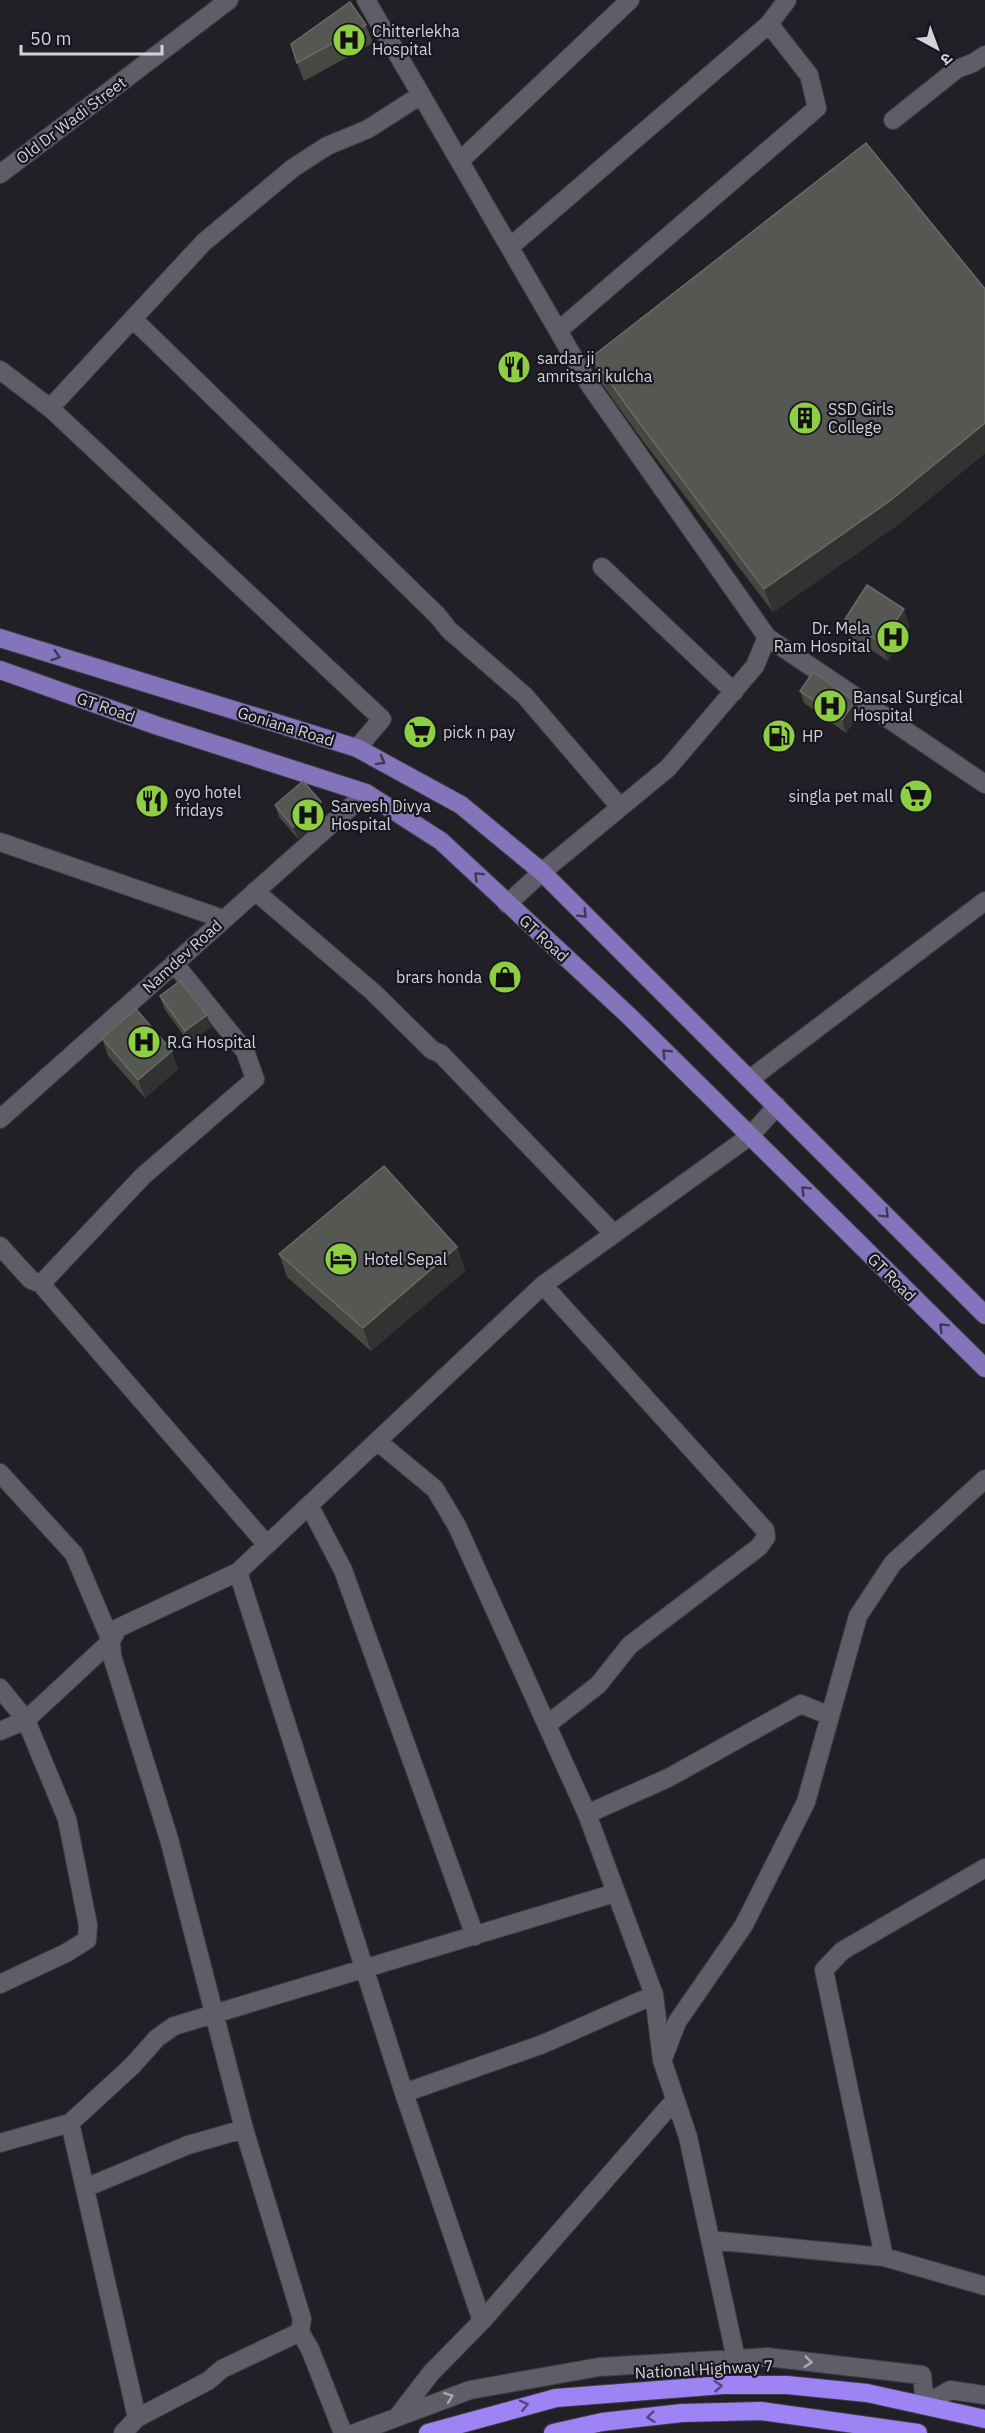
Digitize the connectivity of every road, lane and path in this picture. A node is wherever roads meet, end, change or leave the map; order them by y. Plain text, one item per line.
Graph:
1 (229, 0) edge
2 (366, 0) edge
3 (630, 0) edge
4 (787, 0) edge
5 (768, 24) junction
6 (979, 59) edge
7 (985, 77) edge
8 (421, 95) junction
9 (893, 120) dead end
10 (460, 161) junction
11 (0, 174) edge
12 (510, 247) junction
13 (133, 319) junction
14 (558, 331) junction
15 (0, 370) edge
16 (50, 408) junction
17 (602, 567) dead end
18 (767, 637) junction
19 (0, 638) edge
20 (0, 670) edge
21 (734, 692) junction
22 (357, 748) junction
23 (985, 783) edge
24 (366, 793) junction
25 (620, 807) junction
26 (0, 842) edge
27 (542, 872) junction
28 (255, 891) junction
29 (985, 901) edge
30 (507, 904) junction
31 (223, 919) junction
32 (174, 963) junction
33 (750, 1079) junction
34 (777, 1106) junction
35 (0, 1119) edge
36 (750, 1136) junction
37 (614, 1234) junction
38 (0, 1246) edge
39 (41, 1284) junction
40 (543, 1285) junction
41 (985, 1315) edge
42 (985, 1368) edge
43 (377, 1441) junction
44 (0, 1473) edge
45 (985, 1479) edge
46 (309, 1505) junction
47 (267, 1545) junction
48 (238, 1572) junction
49 (111, 1641) junction
50 (0, 1688) edge
51 (830, 1716) junction
52 (26, 1720) junction
53 (548, 1724) junction
54 (0, 1731) edge
55 (587, 1814) junction
56 (985, 1868) edge
57 (615, 1893) junction
58 (476, 1936) junction
59 (364, 1969) junction
60 (0, 1984) edge
61 (654, 1995) junction
62 (214, 2013) junction
63 (662, 2060) junction
64 (404, 2093) junction
65 (674, 2101) junction
66 (70, 2123) junction
67 (244, 2129) junction
68 (0, 2143) edge
69 (85, 2188) junction
70 (710, 2240) junction
71 (884, 2257) junction
72 (985, 2286) edge
73 (482, 2321) junction
74 (300, 2332) junction
75 (736, 2359) junction
76 (985, 2395) edge
77 (925, 2405) junction
78 (398, 2416) junction
79 (136, 2418) junction
80 (985, 2419) edge
81 (123, 2433) edge
82 (343, 2433) edge
83 (355, 2433) edge
84 (428, 2433) edge
85 (553, 2433) edge
86 (918, 2433) edge

1 - 11 street, Old Dr Wadi Street
2 - 8 street
3 - 10 street
4 - 5 street
5 - 12 street
5 - 14 street
6 - 7 street
6 - 9 street
8 - 10 street
8 - 13 street
10 - 12 street
12 - 14 street
13 - 16 street
13 - 25 street
14 - 18 street
15 - 16 street
16 - 22 street
17 - 21 street
18 - 21 street
18 - 23 street
19 -> 22 main road, Goniana Road
20 - 24 main road, GT Road
21 - 25 street
22 -> 27 main road, Goniana Road
24 - 28 street, Namdev Road
30 -> 24 main road, GT Road
25 - 27 street
26 - 31 street
27 - 30 street
27 -> 33 main road
28 - 31 street, Namdev Road
28 - 37 street
29 - 33 street
36 -> 30 main road, GT Road
31 - 32 street, Namdev Road
32 - 35 street, Namdev Road
32 - 39 street
33 - 34 main road
34 - 36 street
34 -> 41 main road
36 - 37 street
42 -> 36 main road, GT Road
37 - 40 street
38 - 39 street
39 - 47 street
40 - 43 street
40 - 53 street
43 - 46 street
43 - 53 street
44 - 49 street
45 - 51 street
46 - 47 street
46 - 58 street
47 - 48 street
48 - 49 street
48 - 59 street
49 - 52 street
49 - 62 street
50 - 52 street
51 - 55 street
51 - 63 street
52 - 54 street
52 - 60 street
53 - 55 street
55 - 57 street
56 - 71 street
57 - 58 street
57 - 61 street
58 - 59 street
59 - 62 street
59 - 64 street
61 - 63 street
61 - 64 street
62 - 66 street
62 - 67 street
63 - 65 street
64 - 73 street
65 - 70 street
65 - 73 street
66 - 68 street
66 - 69 street
67 - 69 street
67 - 74 street
69 - 79 street
70 - 71 street
70 - 75 street
71 - 72 street
73 - 78 street
74 - 79 street
74 - 82 street
75 -> 77 street
78 -> 75 street
76 - 77 street
77 - 80 highway, National Highway 7
84 -> 77 highway, National Highway 7
78 - 83 street
79 - 81 street
86 -> 85 highway

